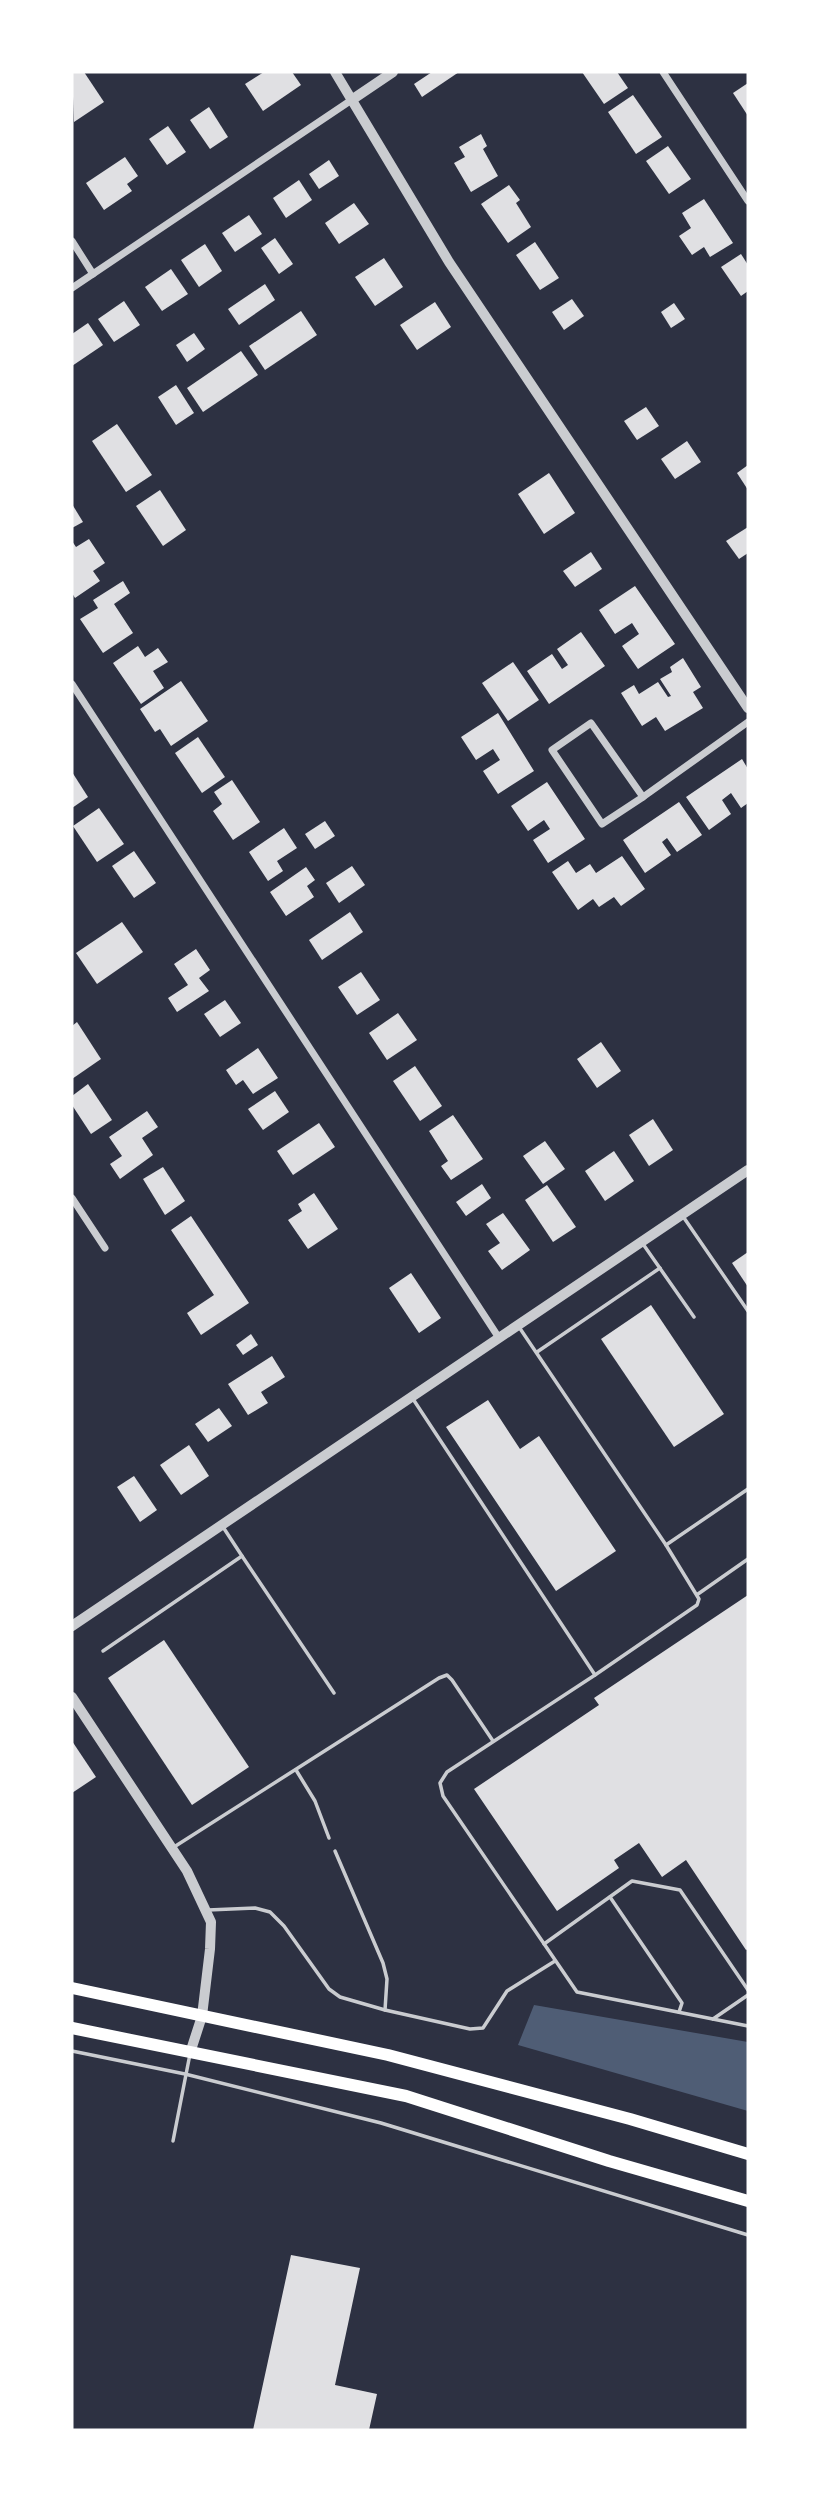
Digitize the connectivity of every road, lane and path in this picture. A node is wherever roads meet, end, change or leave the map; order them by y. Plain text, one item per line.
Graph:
1 (335, 72) edge
2 (393, 72) edge
3 (663, 72) edge
4 (353, 99) junction
5 (748, 201) edge
6 (72, 241) edge
7 (93, 274) junction
8 (72, 288) edge
9 (72, 684) edge
10 (748, 708) edge
11 (748, 722) edge
12 (643, 797) junction
13 (748, 1170) edge
14 (72, 1198) edge
15 (682, 1215) junction
16 (641, 1242) junction
17 (104, 1248) dead end
18 (660, 1268) junction
19 (748, 1311) edge
20 (694, 1317) dead end
21 (518, 1325) junction
22 (499, 1338) junction
23 (536, 1352) junction
24 (411, 1397) junction
25 (748, 1489) edge
26 (221, 1525) junction
27 (666, 1545) junction
28 (242, 1556) junction
29 (748, 1559) edge
30 (698, 1594) junction
31 (72, 1626) edge
32 (103, 1651) dead end
33 (595, 1675) junction
34 (334, 1693) dead end
35 (72, 1697) edge
36 (493, 1741) junction
37 (296, 1770) junction
38 (330, 1838) dead end
39 (172, 1848) junction
40 (335, 1851) dead end
41 (610, 1897) junction
42 (205, 1910) junction
43 (544, 1944) junction
44 (555, 1961) junction
45 (72, 1988) edge
46 (748, 1990) edge
47 (748, 1995) edge
48 (385, 2010) junction
49 (679, 2012) junction
50 (202, 2016) junction
51 (713, 2019) junction
52 (748, 2026) edge
53 (72, 2028) edge
54 (191, 2050) junction
55 (72, 2051) edge
56 (186, 2074) junction
57 (173, 2141) dead end
58 (748, 2154) edge
59 (748, 2201) edge
60 (748, 2235) edge

1 - 4 street
2 - 4 street
3 - 5 street
4 - 7 street
4 - 10 street
6 - 7 street
7 - 8 street
9 - 22 street
11 - 12 street
12 - 12 street
13 - 15 street
14 - 17 street
15 - 16 street
15 - 19 lane
16 - 18 lane
16 - 21 street
18 - 20 lane
18 - 23 lane
21 - 22 street
21 - 23 lane
22 - 24 street
23 - 27 lane
24 - 26 street
24 - 33 lane
25 - 27 lane
26 - 28 lane
26 - 31 street
27 - 30 lane
28 - 32 lane
28 - 34 lane
29 - 30 lane
30 - 33 lane
33 - 36 lane
35 - 39 street
36 - 37 lane
36 - 43 lane
37 - 38 lane
37 - 39 lane
39 - 42 street
40 - 48 lane
41 - 43 lane
41 - 46 lane
41 - 49 lane
42 - 48 lane
42 - 50 street
43 - 44 lane
44 - 48 lane
44 - 49 lane
45 - 50 main road
47 - 51 lane
49 - 51 lane
50 - 54 street
50 - 58 main road
51 - 52 lane
53 - 54 main road
54 - 56 lane
54 - 59 main road
55 - 56 lane
56 - 57 lane
56 - 60 lane

